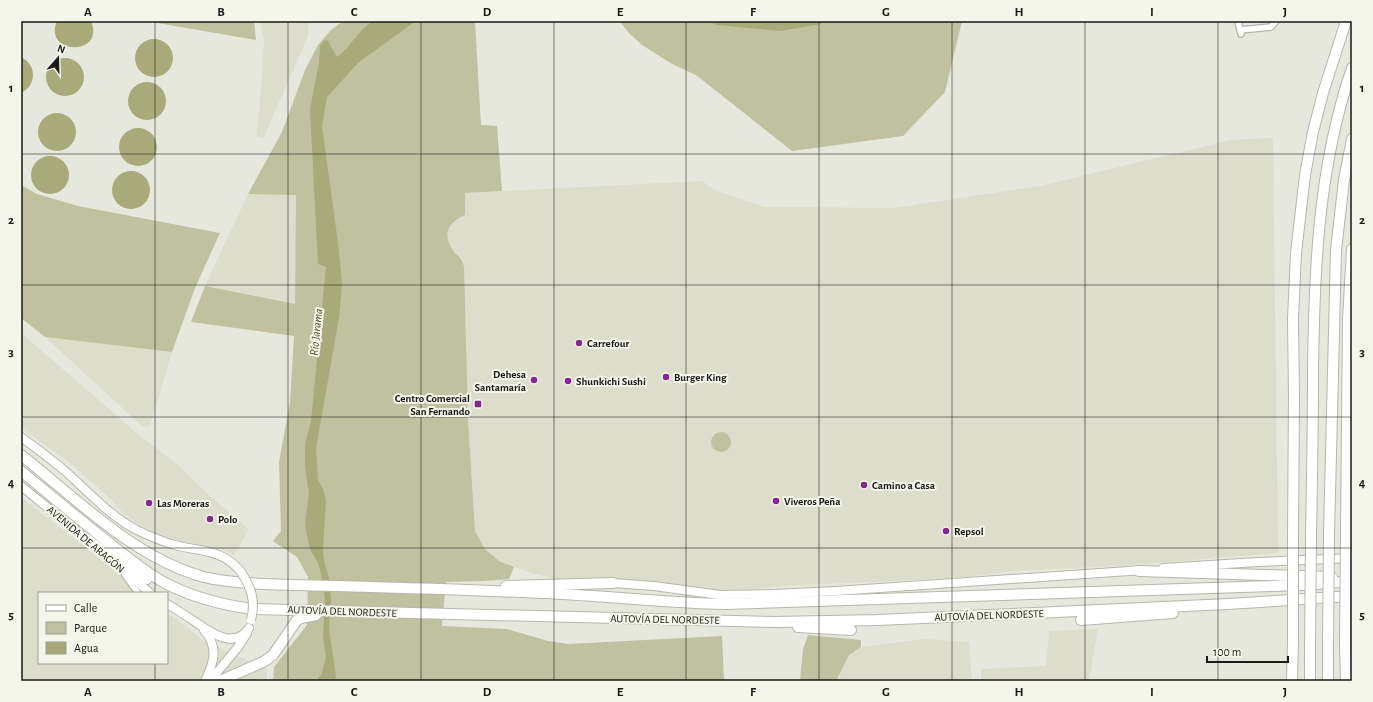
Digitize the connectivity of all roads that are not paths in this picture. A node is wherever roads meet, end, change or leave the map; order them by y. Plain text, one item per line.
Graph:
1 (1238, 21) edge
2 (1276, 21) edge
3 (1347, 21) edge
4 (1352, 64) edge
5 (1352, 68) edge
6 (1341, 100) junction
7 (1352, 139) edge
8 (1352, 249) edge
9 (21, 438) edge
10 (21, 455) edge
11 (21, 471) edge
12 (21, 486) edge
13 (87, 540) junction
14 (1352, 558) edge
15 (121, 568) junction
16 (1139, 571) junction
17 (1352, 577) edge
18 (1352, 582) edge
19 (613, 583) joint
20 (468, 590) junction
21 (137, 592) edge
22 (149, 592) edge
23 (1352, 597) edge
24 (216, 602) junction
25 (1228, 604) junction
26 (168, 605) edge
27 (301, 614) junction
28 (1081, 620) dead end
29 (196, 622) junction
30 (775, 622) junction
31 (249, 628) junction
32 (851, 630) dead end
33 (1292, 645) junction
34 (205, 681) edge
35 (210, 681) edge
36 (220, 681) edge
37 (1285, 681) edge
38 (1292, 681) edge
39 (1310, 681) edge
40 (1328, 681) edge
41 (1346, 681) edge

1 - 2 street
3 - 33 highway, bridge
4 - 6 highway
5 - 6 highway
6 - 39 highway, bridge
7 - 40 highway, bridge
8 - 41 highway, bridge
9 - 31 main road, bridge
10 - 20 highway, AUTOVÍA DEL NORDESTE
11 - 24 highway, AUTOVÍA DEL NORDESTE
12 - 13 main road, AVENIDA DE ARAGÓN
13 - 15 main road, AVENIDA DE ARAGÓN
13 - 24 highway
14 - 16 main road
15 - 21 street
15 - 22 main road, AVENIDA DE ARAGÓN
16 - 17 highway
16 - 19 main road
18 - 20 highway, AUTOVÍA DEL NORDESTE
19 - 20 highway
23 - 25 highway, AUTOVÍA DEL NORDESTE
24 - 27 highway, AUTOVÍA DEL NORDESTE
25 - 28 highway
25 - 30 highway, AUTOVÍA DEL NORDESTE
26 - 29 main road
27 - 30 highway, AUTOVÍA DEL NORDESTE
27 - 36 highway
29 - 31 main road
29 - 34 main road
30 - 32 highway
31 - 35 main road
33 - 37 highway
33 - 38 highway

